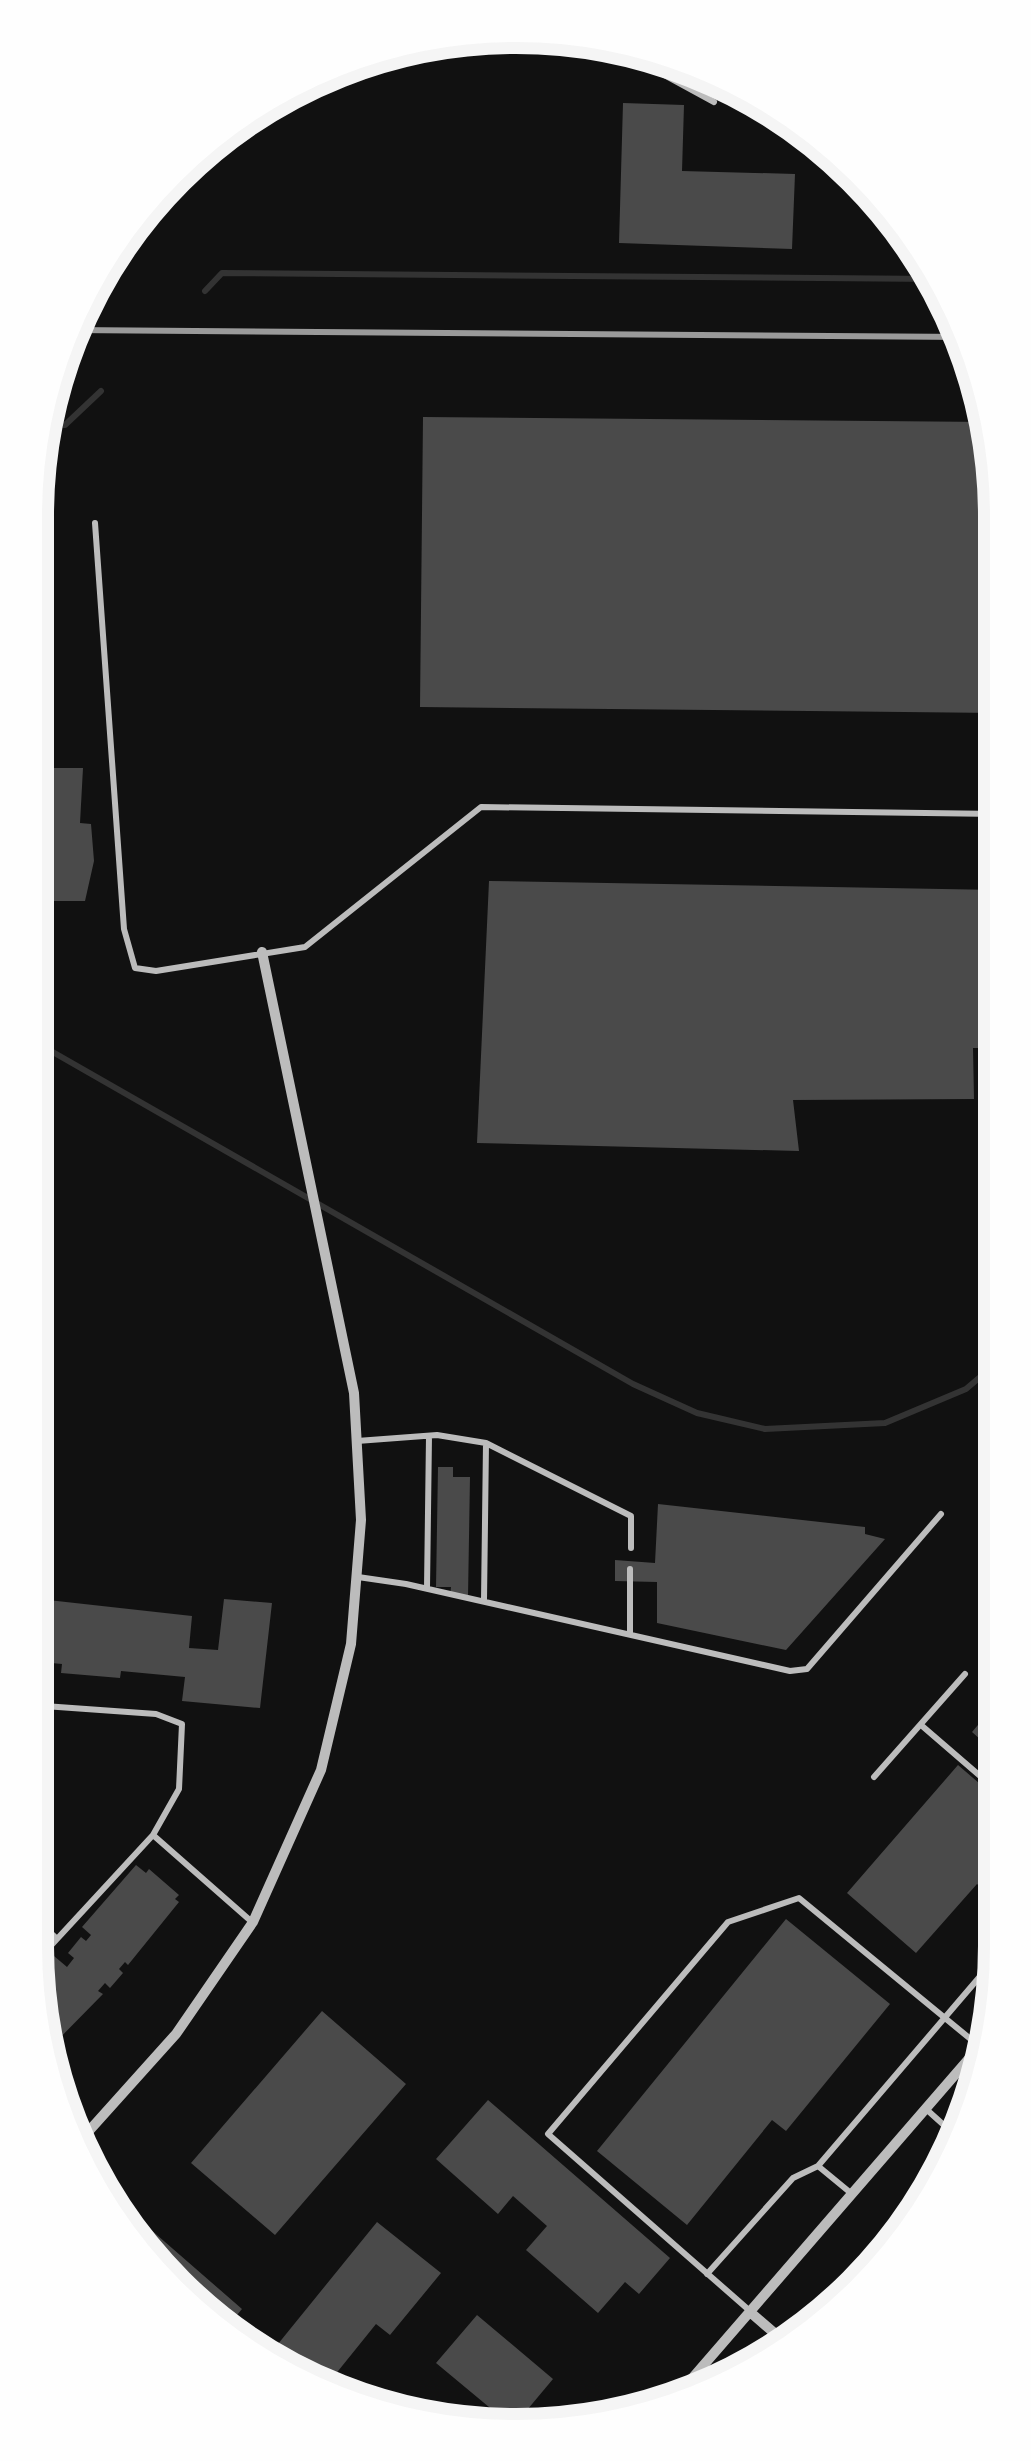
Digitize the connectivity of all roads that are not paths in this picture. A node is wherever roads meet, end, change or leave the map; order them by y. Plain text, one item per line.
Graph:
1 (650, 67) edge
2 (714, 102) dead end
3 (95, 523) dead end
4 (984, 814) edge
5 (262, 952) junction
6 (429, 1436) junction
7 (357, 1442) junction
8 (486, 1443) junction
9 (941, 1514) dead end
10 (630, 1548) dead end
11 (630, 1569) dead end
12 (356, 1576) junction
13 (427, 1588) junction
14 (484, 1601) junction
15 (630, 1634) junction
16 (965, 1674) dead end
17 (48, 1706) edge
18 (921, 1725) junction
19 (874, 1777) dead end
20 (984, 1780) edge
21 (154, 1835) junction
22 (253, 1922) junction
23 (48, 1931) edge
24 (56, 1938) junction
25 (48, 1947) edge
26 (982, 1974) edge
27 (945, 2017) junction
28 (975, 2037) edge
29 (971, 2055) edge
30 (925, 2108) junction
31 (947, 2128) edge
32 (87, 2133) edge
33 (818, 2166) junction
34 (852, 2194) junction
35 (707, 2274) junction
36 (750, 2312) junction
37 (776, 2335) edge
38 (691, 2379) edge

1 - 2 lane
3 - 5 lane
4 - 5 lane
5 - 7 street
6 - 7 lane
6 - 8 lane
6 - 13 lane
7 - 12 street
8 - 10 lane
8 - 14 lane
9 - 15 lane
11 - 15 lane
12 - 13 lane
12 - 22 street
13 - 14 lane
14 - 15 lane
16 - 18 lane
17 - 21 lane
18 - 19 lane
18 - 20 lane
21 - 22 lane
21 - 24 lane
22 - 32 street
23 - 24 lane
24 - 25 lane
26 - 27 lane
27 - 28 lane
27 - 33 lane
27 - 35 lane
29 - 30 street
30 - 31 lane
30 - 34 street
33 - 34 lane
33 - 35 lane
34 - 36 street
35 - 36 lane
36 - 37 street
36 - 38 street

